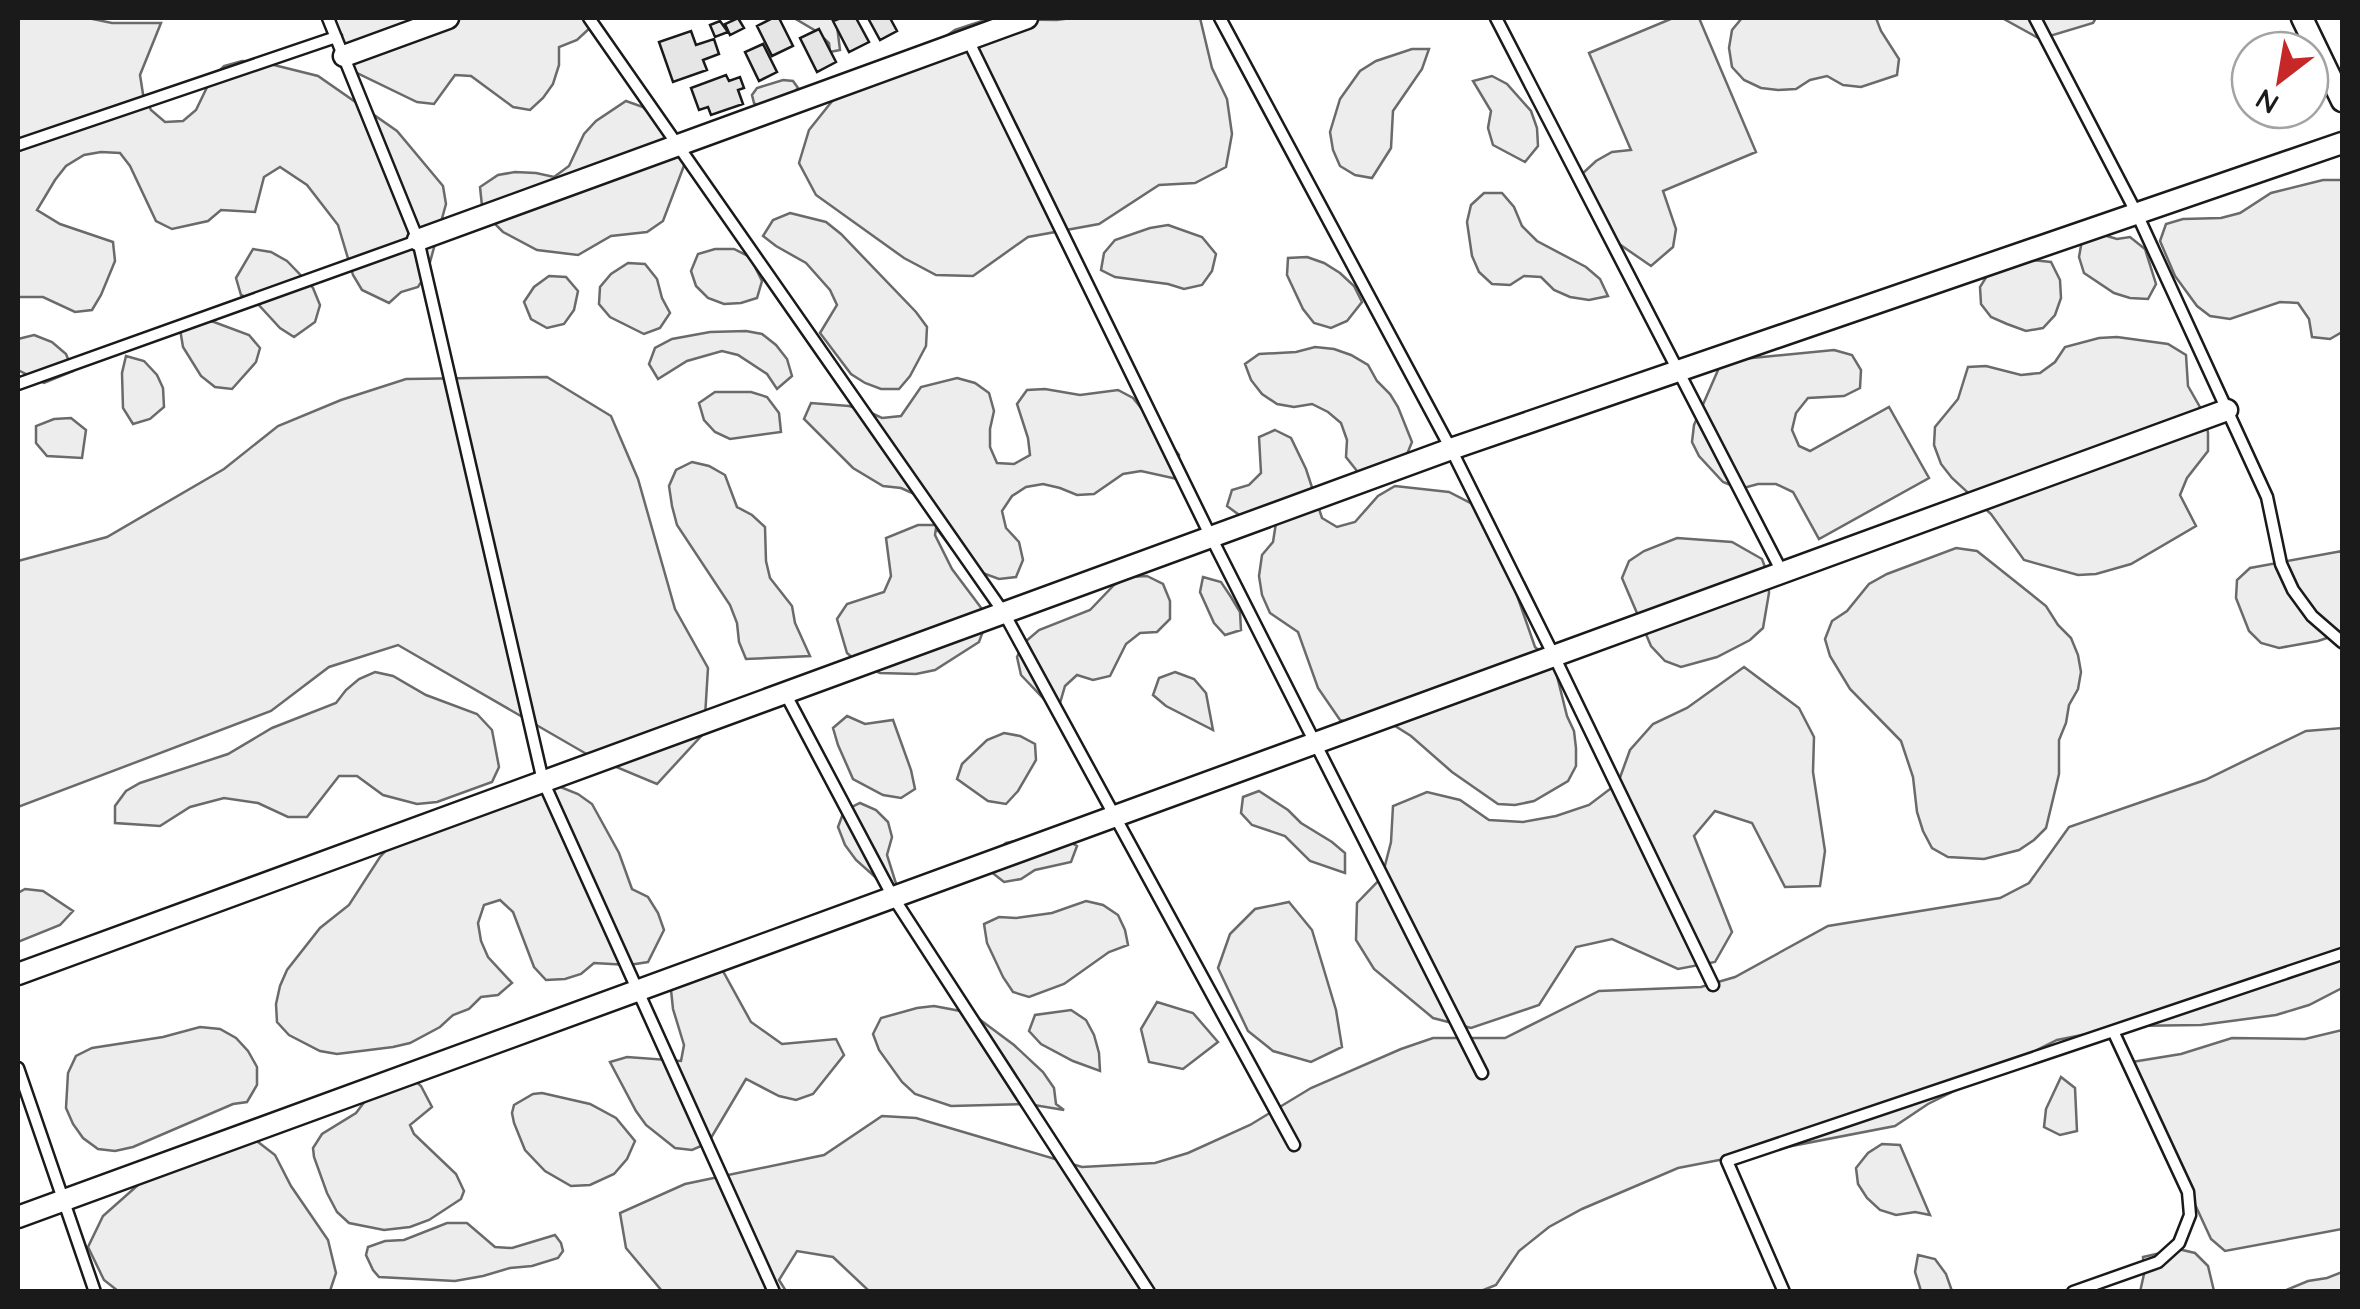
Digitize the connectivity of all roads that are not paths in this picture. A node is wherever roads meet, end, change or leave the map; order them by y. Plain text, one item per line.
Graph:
1 (328, 18) edge
2 (448, 18) edge
3 (589, 18) edge
4 (1027, 18) edge
5 (1220, 18) edge
6 (1496, 18) edge
7 (2035, 18) edge
8 (2302, 18) edge
9 (968, 39) junction
10 (340, 46) junction
11 (2342, 101) edge
12 (2342, 143) edge
13 (18, 145) edge
14 (678, 145) junction
15 (2137, 214) junction
16 (418, 240) junction
17 (1680, 370) junction
18 (18, 384) edge
19 (2227, 410) junction
20 (1451, 449) junction
21 (1211, 537) junction
22 (1783, 572) junction
23 (1004, 613) junction
24 (2342, 642) edge
25 (1554, 656) junction
26 (785, 693) junction
27 (1316, 743) junction
28 (543, 782) junction
29 (1115, 816) junction
30 (893, 898) junction
31 (2342, 954) edge
32 (18, 974) edge
33 (1713, 985) dead end
34 (638, 990) junction
35 (2113, 1031) junction
36 (18, 1068) edge
37 (1482, 1073) dead end
38 (1294, 1145) dead end
39 (63, 1200) junction
40 (18, 1217) edge
41 (95, 1292) edge
42 (774, 1292) edge
43 (1148, 1292) edge
44 (1784, 1292) edge
45 (2072, 1292) edge

1 - 10 lane
2 - 10 street
3 - 14 lane
4 - 9 street
5 - 20 lane
6 - 17 lane
7 - 15 lane
8 - 11 street
9 - 14 street
9 - 21 lane
10 - 13 lane
10 - 16 lane
12 - 15 street
14 - 16 street
14 - 23 lane
15 - 17 street
15 - 19 lane
16 - 18 lane
16 - 28 lane
17 - 20 street
17 - 22 lane
19 - 22 street
19 - 24 lane
20 - 21 street
20 - 25 lane
21 - 23 street
21 - 27 lane
22 - 25 street
23 - 26 street
23 - 29 lane
25 - 27 street
25 - 33 lane
26 - 28 street
26 - 30 lane
27 - 29 street
27 - 37 lane
28 - 32 street
28 - 34 lane
29 - 30 street
29 - 38 lane
30 - 34 street
30 - 43 lane
31 - 35 lane
34 - 39 street
34 - 42 lane
35 - 44 lane
35 - 45 lane
36 - 39 lane
39 - 40 street
39 - 41 lane

